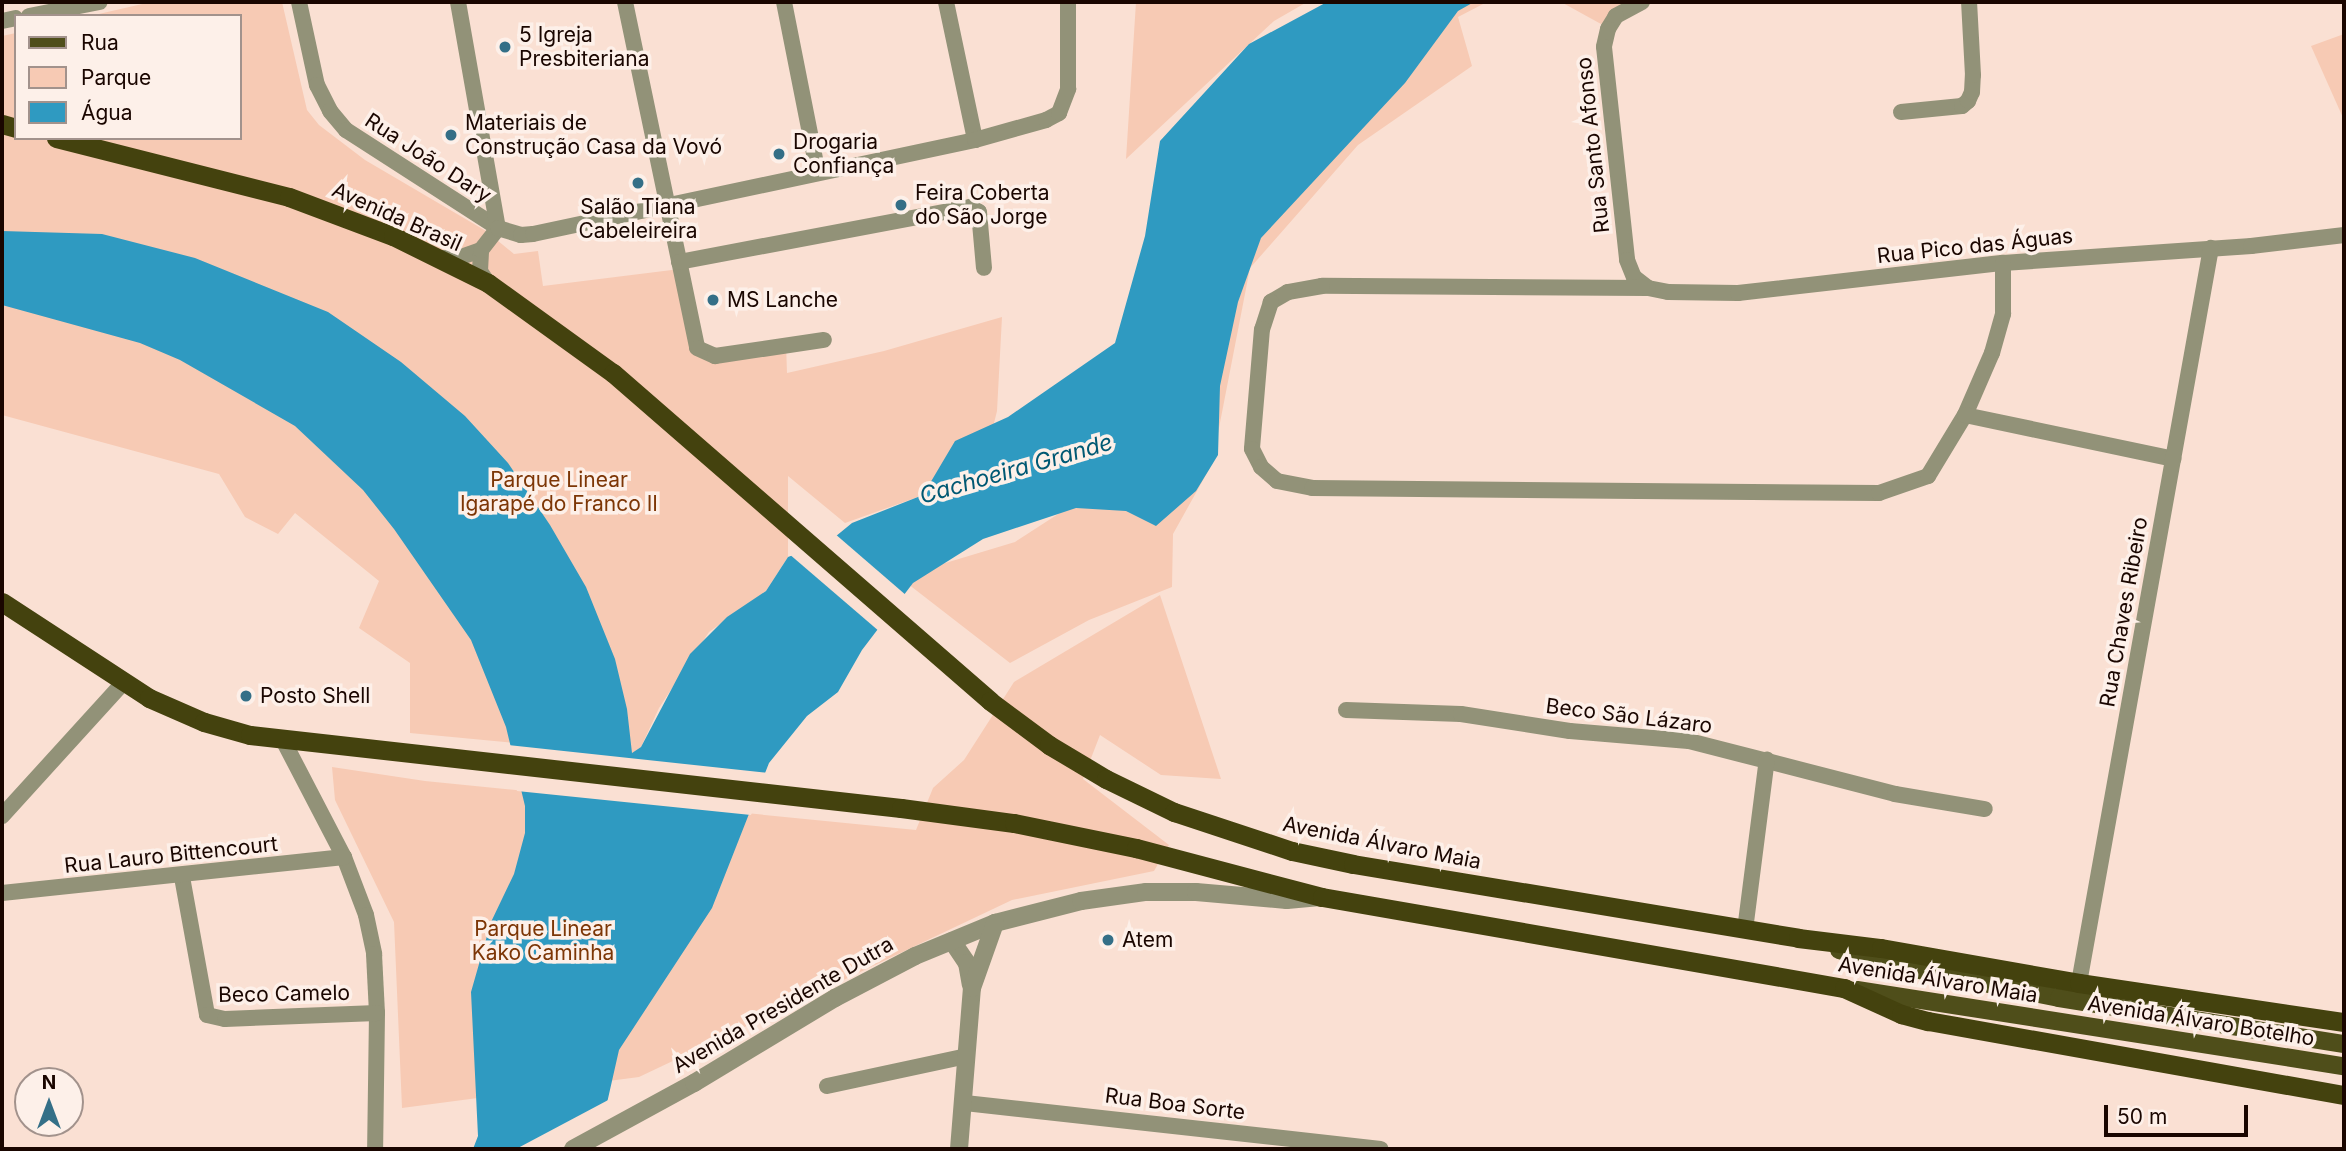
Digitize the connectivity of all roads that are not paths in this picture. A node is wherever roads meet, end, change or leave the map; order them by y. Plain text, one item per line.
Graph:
1 (100, 2) edge
2 (299, 2) edge
3 (458, 2) edge
4 (625, 2) edge
5 (784, 2) edge
6 (946, 2) edge
7 (1068, 2) edge
8 (1642, 2) edge
9 (1969, 2) edge
10 (39, 14) edge
11 (1900, 112) dead end
12 (64, 140) edge
13 (975, 140) junction
14 (818, 173) junction
15 (668, 205) junction
16 (498, 228) junction
17 (2344, 235) edge
18 (2211, 248) junction
19 (481, 250) junction
20 (433, 255) junction
21 (679, 262) junction
22 (2003, 263) junction
23 (984, 268) dead end
24 (488, 283) junction
25 (1648, 288) junction
26 (824, 340) dead end
27 (1965, 415) junction
28 (676, 428) joint
29 (2173, 459) junction
30 (2, 601) edge
31 (124, 682) junction
32 (1346, 710) dead end
33 (283, 740) junction
34 (1767, 759) junction
35 (1985, 808) dead end
36 (2, 816) edge
37 (344, 857) junction
38 (182, 877) junction
39 (1146, 892) joint
40 (2, 893) edge
41 (1322, 897) junction
42 (995, 923) junction
43 (1745, 930) junction
44 (1798, 939) junction
45 (952, 941) junction
46 (2079, 983) junction
47 (972, 988) junction
48 (1844, 988) junction
49 (377, 1013) junction
50 (2051, 1021) joint
51 (2344, 1023) edge
52 (2344, 1044) edge
53 (967, 1056) junction
54 (2344, 1066) edge
55 (827, 1086) dead end
56 (2344, 1095) edge
57 (965, 1103) junction
58 (1319, 1146) edge
59 (375, 1149) edge
60 (573, 1149) edge
61 (959, 1149) edge
62 (1380, 1149) edge

1 - 10 street
2 - 16 street, Rua João Dary
3 - 16 street
4 - 15 street
5 - 14 street
6 - 13 street
7 - 13 street
8 - 25 street, Rua Santo Afonso
9 - 11 street
12 - 20 highway, Avenida Brasil
13 - 14 street
14 - 15 street
15 - 16 street
15 - 21 street
16 - 19 street
17 - 18 street, Rua Pico das Águas
18 - 22 street, Rua Pico das Águas
18 - 29 street, Rua Chaves Ribeiro
19 - 20 street
19 - 24 street
20 - 24 highway, Avenida Brasil
21 - 23 street
21 - 26 street
22 - 25 street, Rua Pico das Águas
22 - 27 street, Rua Pico das Águas
24 - 28 highway, Avenida Brasil
25 - 27 street, Rua Pico das Águas
27 - 29 street
28 - 43 highway, Avenida Álvaro Maia
29 - 46 street, Rua Chaves Ribeiro
30 - 31 highway
31 - 33 highway
31 - 36 street
32 - 34 street, Beco São Lázaro
33 - 37 street
33 - 41 highway, Avenida Álvaro Maia
34 - 35 street, Beco São Lázaro
34 - 43 street
37 - 38 street, Rua Lauro Bittencourt
37 - 49 street
38 - 40 street, Rua Lauro Bittencourt
38 - 49 street, Beco Camelo
39 - 41 street, Avenida Álvaro Maia
39 - 42 street, Avenida Presidente Dutra
41 - 48 highway, Avenida Álvaro Maia
42 - 45 street, Avenida Presidente Dutra
42 - 47 street
43 - 44 highway, Avenida Álvaro Maia
44 - 46 highway, Avenida Álvaro Maia
44 - 52 main road, Avenida Álvaro Maia
45 - 47 street
45 - 60 street, Avenida Presidente Dutra
46 - 51 highway, Avenida Álvaro Maia
47 - 53 street
48 - 50 main road, Avenida Álvaro Maia
48 - 56 highway
49 - 59 street
50 - 54 main road, Avenida Álvaro Botelho
53 - 55 street
53 - 57 street
57 - 58 street, Rua Boa Sorte
57 - 61 street
58 - 62 street, Rua Boa Sorte

